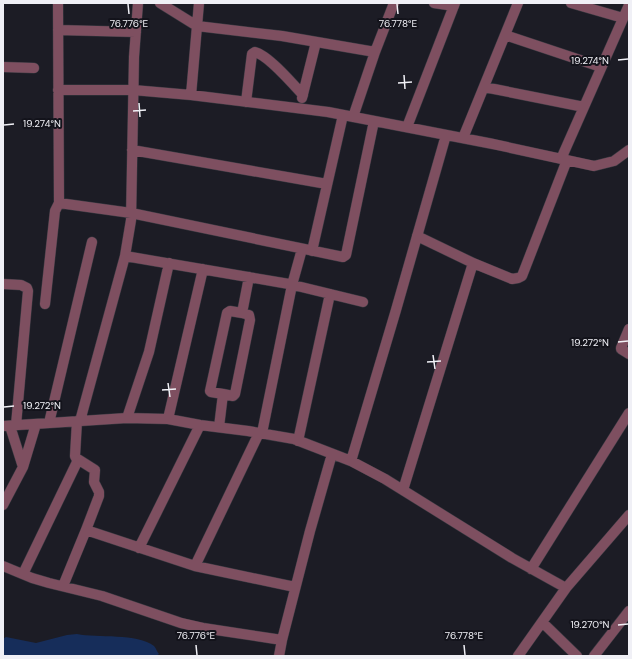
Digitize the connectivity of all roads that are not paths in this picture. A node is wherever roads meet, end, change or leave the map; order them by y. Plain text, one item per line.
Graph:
1 (58, 3) edge
2 (138, 3) edge
3 (160, 3) edge
4 (199, 3) edge
5 (394, 3) edge
6 (434, 3) edge
7 (518, 3) edge
8 (574, 4) edge
9 (454, 5) edge
10 (629, 5) edge
11 (623, 18) junction
12 (197, 26) junction
13 (58, 30) junction
14 (136, 32) junction
15 (505, 35) junction
16 (316, 42) junction
17 (375, 52) junction
18 (3, 67) edge
19 (602, 67) junction
20 (34, 68) dead end
21 (484, 87) junction
22 (58, 90) junction
23 (134, 90) junction
24 (303, 94) junction
25 (191, 95) junction
26 (246, 102) junction
27 (584, 107) junction
28 (300, 108) junction
29 (343, 115) junction
30 (353, 117) junction
31 (374, 121) junction
32 (407, 127) junction
33 (446, 135) junction
34 (463, 138) junction
35 (132, 150) junction
36 (629, 150) edge
37 (564, 159) junction
38 (327, 184) junction
39 (59, 203) junction
40 (131, 213) junction
41 (417, 236) junction
42 (92, 242) dead end
43 (302, 249) junction
44 (312, 251) junction
45 (125, 256) junction
46 (169, 263) junction
47 (473, 263) junction
48 (204, 269) junction
49 (249, 277) junction
50 (3, 284) edge
51 (292, 285) junction
52 (330, 294) junction
53 (363, 302) dead end
54 (45, 304) dead end
55 (242, 313) junction
56 (629, 329) edge
57 (629, 354) edge
58 (223, 394) junction
59 (629, 413) edge
60 (127, 418) junction
61 (168, 419) junction
62 (78, 421) junction
63 (49, 423) junction
64 (36, 424) junction
65 (200, 425) junction
66 (10, 426) edge
67 (219, 427) junction
68 (260, 433) junction
69 (298, 441) junction
70 (332, 454) junction
71 (78, 460) junction
72 (351, 461) junction
73 (22, 467) junction
74 (403, 490) junction
75 (3, 505) edge
76 (628, 517) edge
77 (86, 530) junction
78 (140, 548) junction
79 (3, 566) edge
80 (196, 566) junction
81 (532, 569) junction
82 (23, 574) junction
83 (62, 586) junction
84 (295, 587) junction
85 (566, 588) junction
86 (629, 612) edge
87 (542, 622) junction
88 (282, 640) junction
89 (279, 656) edge
90 (518, 656) edge
91 (577, 656) edge
92 (594, 656) edge

1 - 13 street
2 - 14 street
3 - 12 street
4 - 12 street
5 - 17 street
6 - 9 street
7 - 15 street
8 - 11 street
9 - 32 street
10 - 11 street
11 - 19 street
12 - 16 street
12 - 25 street
13 - 14 street
13 - 22 street
14 - 23 street
15 - 19 street
15 - 21 street
16 - 17 street
16 - 24 street
17 - 30 street
18 - 20 street
19 - 27 street
21 - 27 street
21 - 34 street
22 - 23 street
22 - 39 street
23 - 25 street
23 - 35 street
24 - 26 street
24 - 28 street
25 - 26 street
26 - 28 street
27 - 37 street
28 - 29 street
29 - 30 street
29 - 38 street
30 - 31 street
31 - 32 street
31 - 44 street
32 - 33 street
33 - 34 street
33 - 41 street
34 - 37 street
35 - 38 street
35 - 40 street
36 - 37 street
37 - 47 street
38 - 44 street
39 - 40 street
39 - 54 street
40 - 43 street
40 - 45 street
41 - 47 street
41 - 72 street
42 - 63 street
43 - 44 street
43 - 51 street
45 - 46 street
45 - 62 street
46 - 48 street
46 - 60 street
47 - 74 street
48 - 49 street
48 - 61 street
49 - 51 street
49 - 55 street
50 - 66 street
51 - 52 street
51 - 68 street
52 - 53 street
52 - 69 street
55 - 58 street
55 - 58 street
56 - 57 street
58 - 67 street
59 - 81 street
60 - 61 street
60 - 62 street
61 - 65 street
62 - 63 street
62 - 71 street
63 - 64 street
64 - 66 street
64 - 73 street
65 - 67 street
65 - 78 street
66 - 73 street
67 - 68 street
68 - 69 street
68 - 80 street
69 - 70 street
70 - 72 street
70 - 84 street
71 - 77 street
71 - 82 street
72 - 74 street
73 - 75 street
74 - 81 street
76 - 85 street
77 - 78 street
77 - 83 street
78 - 80 street
79 - 82 street
80 - 84 street
81 - 85 street
82 - 83 street
83 - 88 street
84 - 88 street
85 - 87 street
86 - 92 street
87 - 90 street
87 - 91 street
88 - 89 street

